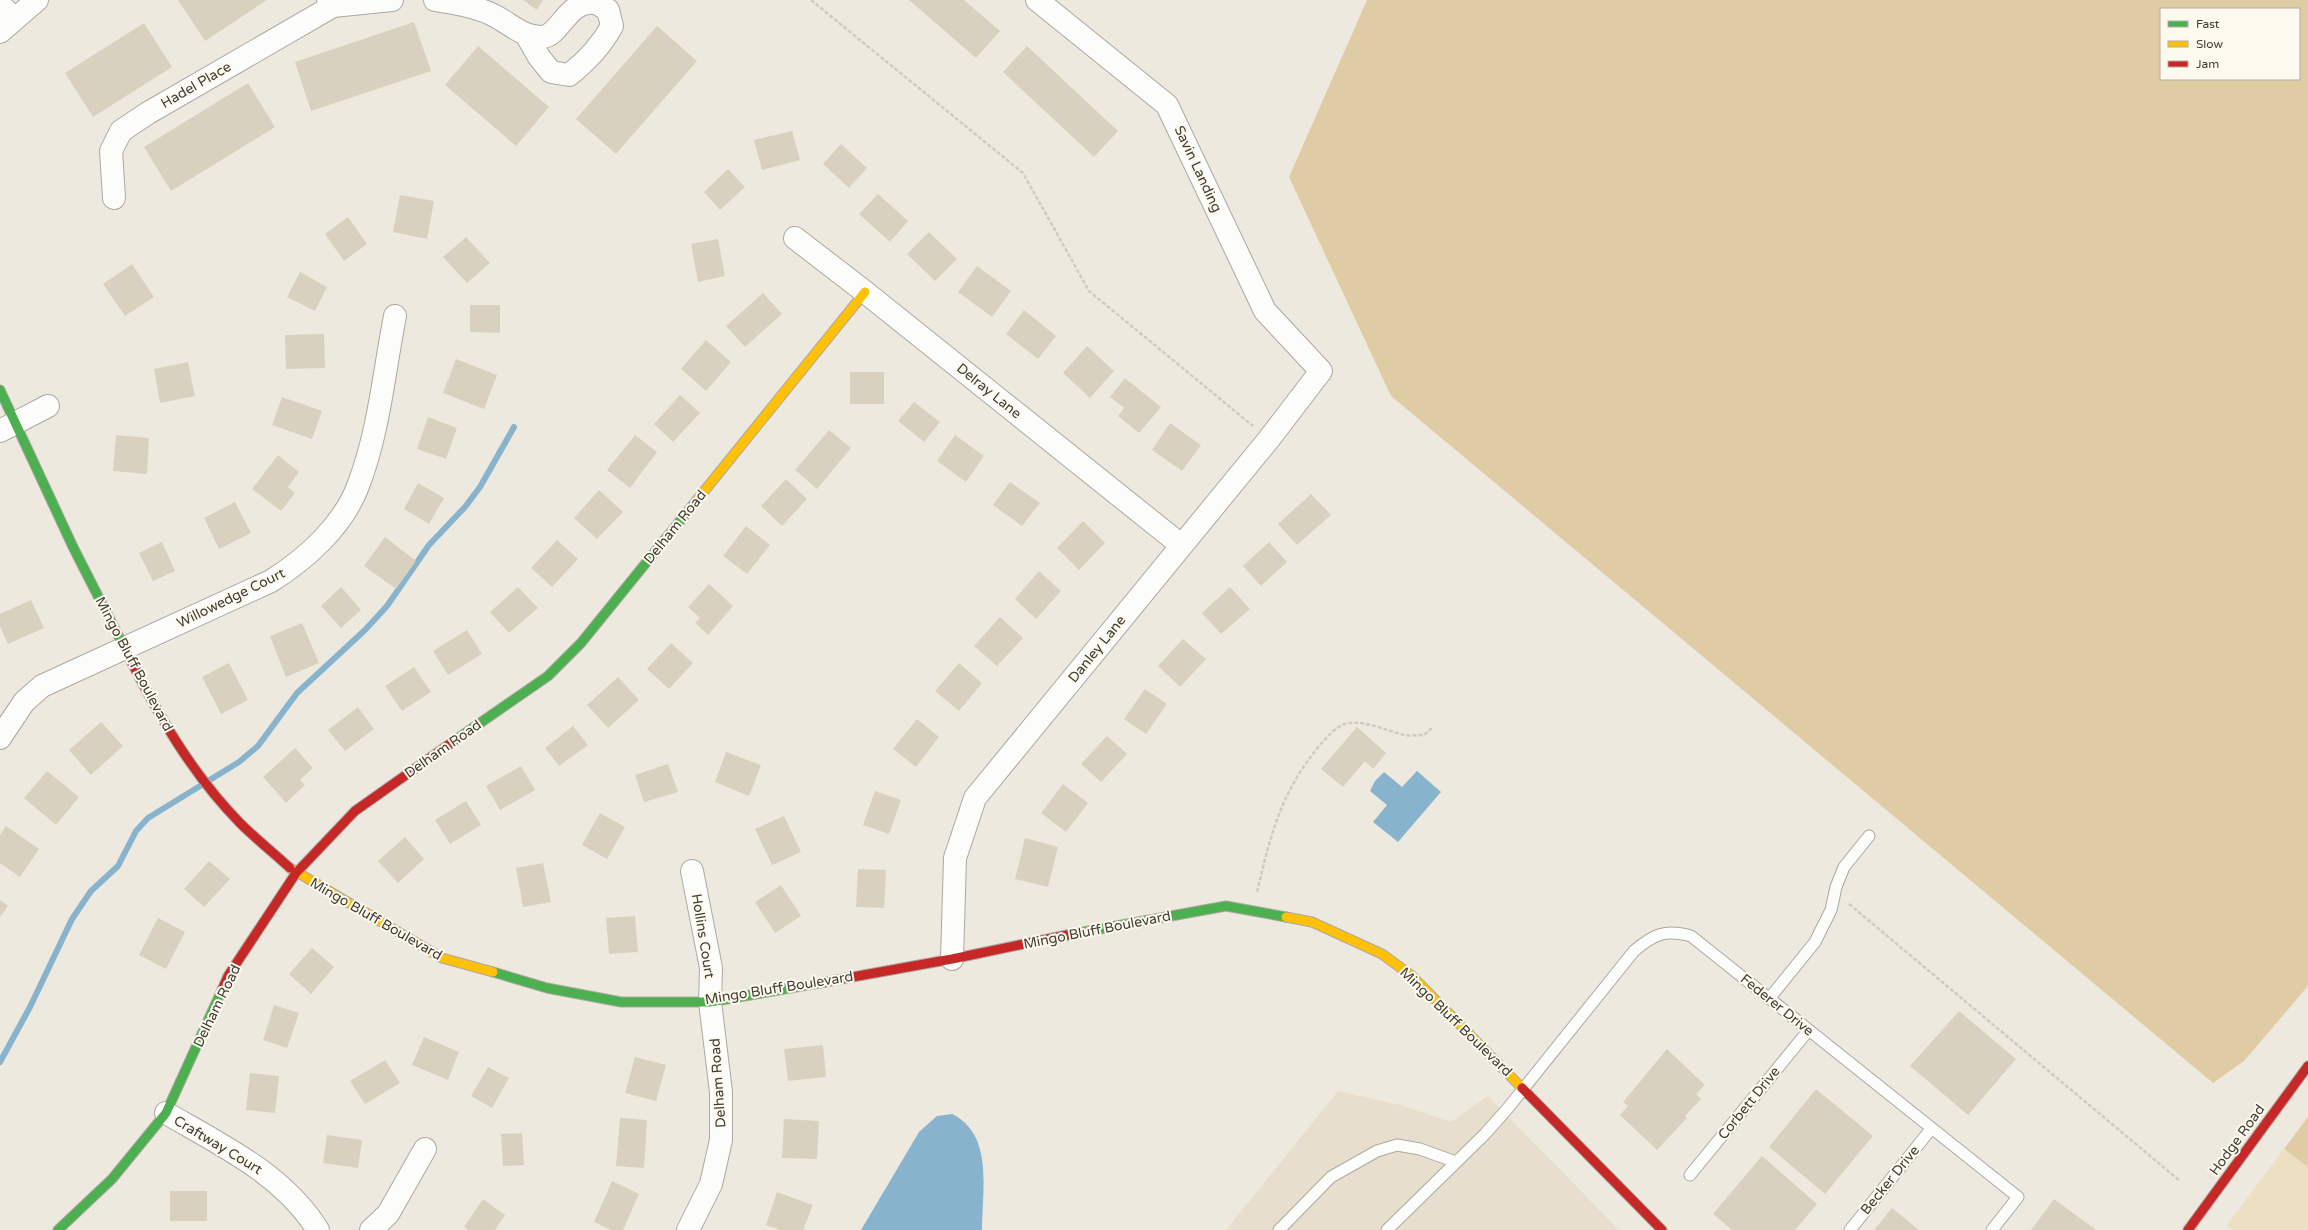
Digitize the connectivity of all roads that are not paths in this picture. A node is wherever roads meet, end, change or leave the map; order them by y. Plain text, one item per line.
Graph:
1 (38, 0) edge
2 (392, 0) edge
3 (435, 0) edge
4 (1037, 0) edge
5 (331, 3) edge
6 (5, 18) edge
7 (527, 36) dead end
8 (114, 198) dead end
9 (795, 238) dead end
10 (865, 292) junction
11 (395, 316) dead end
12 (1321, 370) joint
13 (0, 390) edge
14 (48, 406) dead end
15 (8, 427) edge
16 (1181, 545) junction
17 (125, 648) junction
18 (0, 738) edge
19 (1869, 836) dead end
20 (692, 871) dead end
21 (296, 873) junction
22 (952, 959) junction
23 (1769, 998) junction
24 (710, 1002) junction
25 (1808, 1031) junction
26 (2308, 1066) edge
27 (1522, 1088) junction
28 (166, 1113) junction
29 (1931, 1129) junction
30 (425, 1149) dead end
31 (1456, 1162) junction
32 (1690, 1175) dead end
33 (58, 1230) edge
34 (318, 1230) edge
35 (371, 1230) edge
36 (688, 1230) edge
37 (1279, 1230) edge
38 (1387, 1230) edge
39 (1662, 1230) edge
40 (1850, 1230) edge
41 (1992, 1230) edge
42 (2188, 1230) edge

1 - 6 street
2 - 5 street, Hadel Place
3 - 7 street
4 - 12 street, Savin Landing
5 - 8 street, Hadel Place
9 - 10 street, Delray Lane
10 - 16 street, Delray Lane
10 - 21 street, Delham Road
11 - 17 street, Willowedge Court
12 - 16 street, Danley Lane
13 - 15 street, Mingo Bluff Boulevard
14 - 15 street
15 - 17 street, Mingo Bluff Boulevard
16 - 22 street, Danley Lane
17 - 18 street, Willowedge Court
17 - 21 street, Mingo Bluff Boulevard
19 - 23 lane
20 - 24 street, Hollins Court
21 - 24 street, Mingo Bluff Boulevard
21 - 28 street, Delham Road
22 - 24 street, Mingo Bluff Boulevard
22 - 27 street, Mingo Bluff Boulevard
23 - 25 lane, Federer Drive
23 - 27 lane, Federer Drive
24 - 36 street, Delham Road
25 - 29 lane, Federer Drive
25 - 32 lane, Corbett Drive
26 - 42 street, Hodge Road
27 - 31 lane, Federer Drive
27 - 39 street, Mingo Bluff Boulevard
28 - 33 street, Delham Road
28 - 34 street, Craftway Court
29 - 40 lane, Becker Drive
29 - 41 lane, Federer Drive
30 - 35 street
31 - 37 lane
31 - 38 lane, Federer Drive

